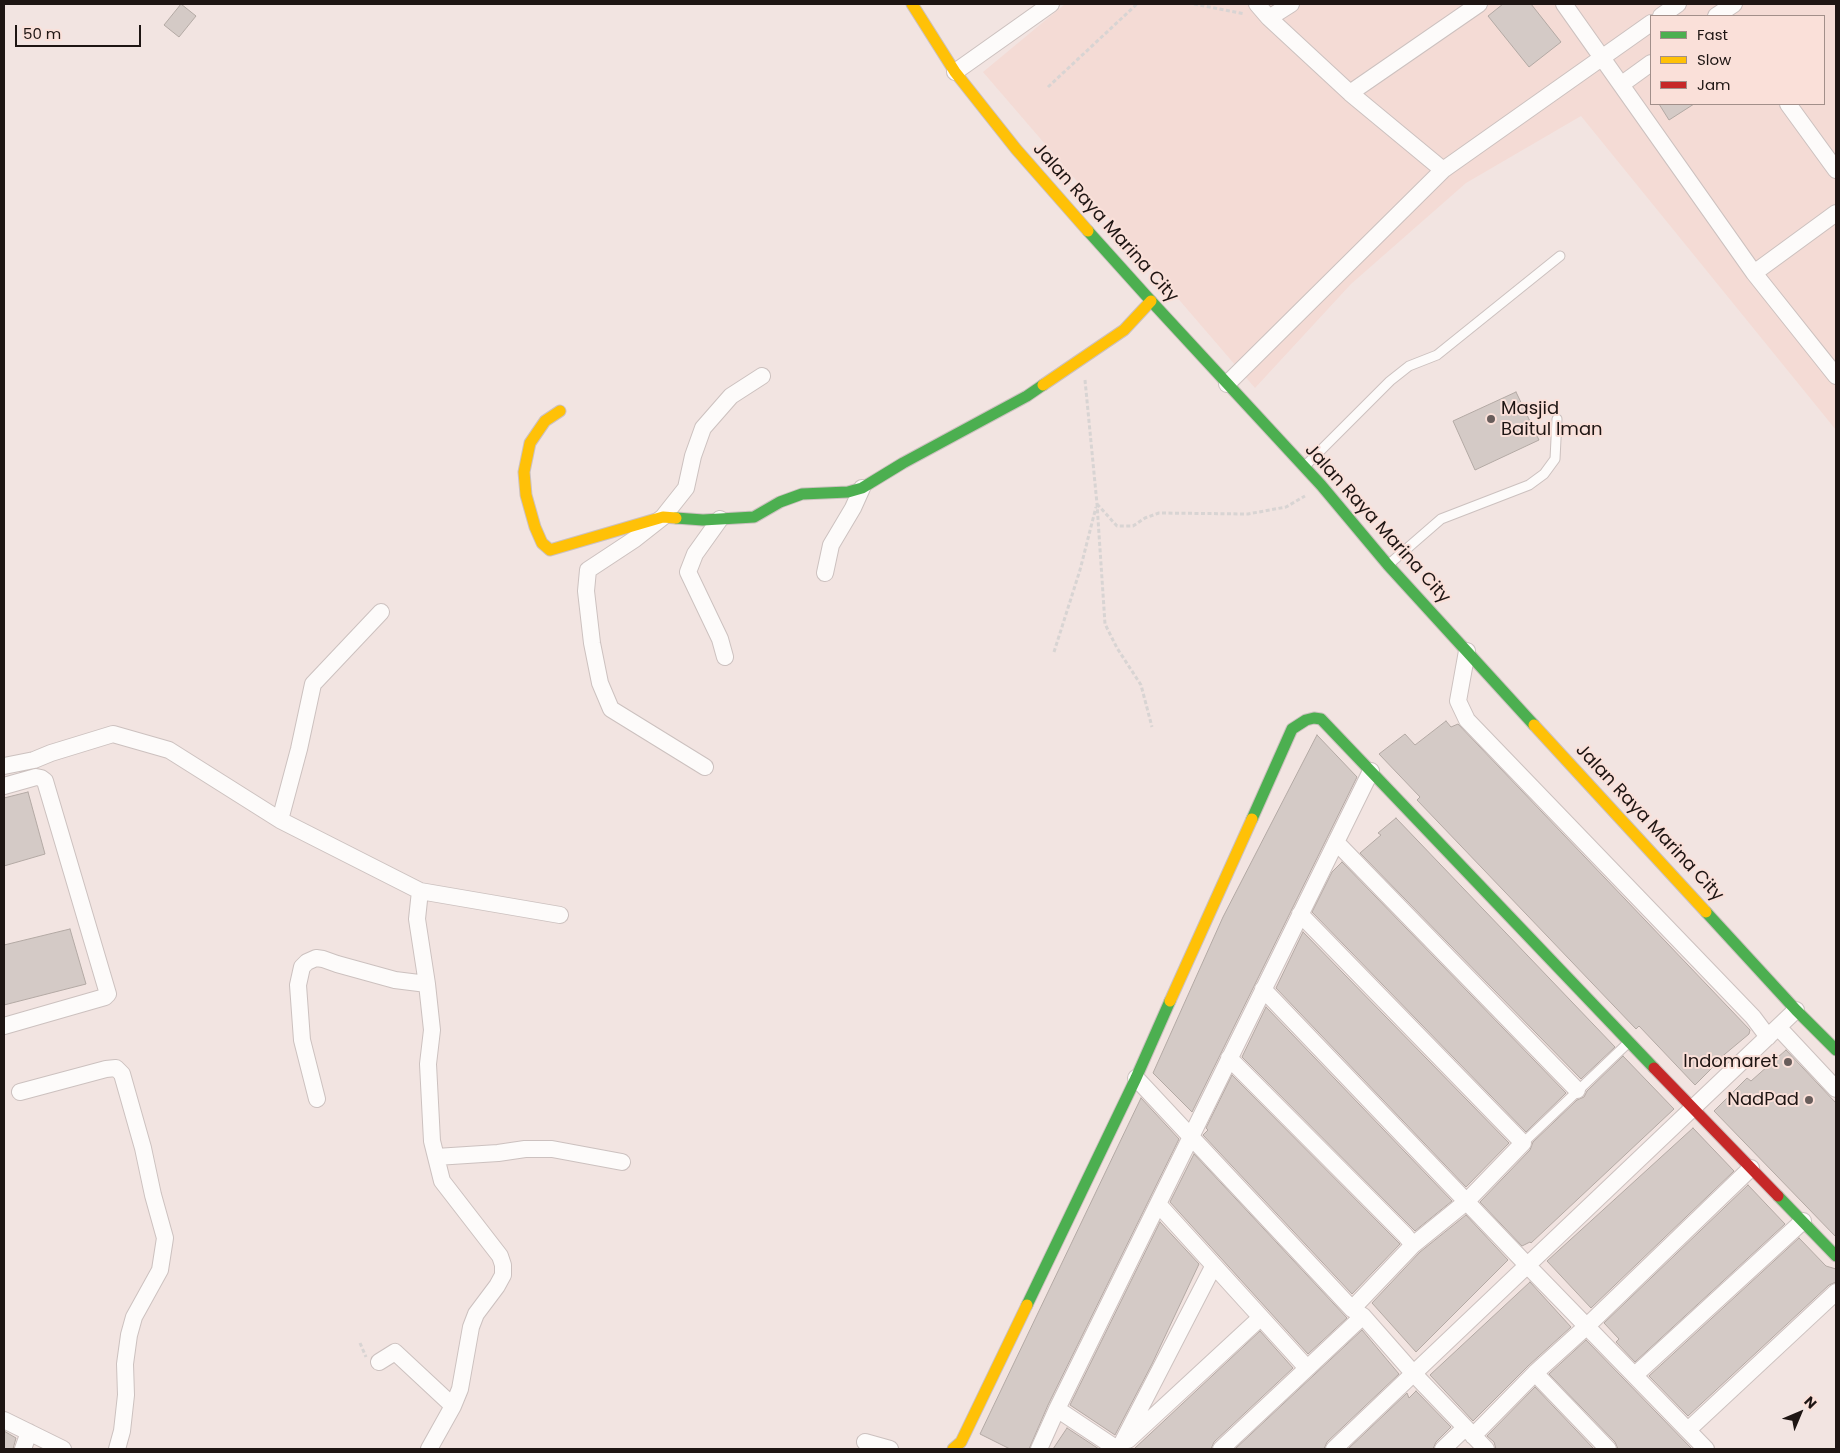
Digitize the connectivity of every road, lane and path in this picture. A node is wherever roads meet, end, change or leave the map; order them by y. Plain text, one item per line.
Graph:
1 (912, 4) edge
2 (1051, 4) edge
3 (1137, 4) edge
4 (1194, 4) edge
5 (1257, 4) edge
6 (1291, 4) edge
7 (1479, 4) edge
8 (1564, 4) edge
9 (1678, 4) edge
10 (1662, 15) edge
11 (1269, 18) junction
12 (1650, 24) edge
13 (1604, 58) junction
14 (1650, 64) edge
15 (955, 72) junction
16 (1622, 84) junction
17 (1048, 88) dead end
18 (1350, 93) junction
19 (1789, 105) edge
20 (1443, 170) junction
21 (1836, 170) edge
22 (1836, 213) edge
23 (1560, 256) dead end
24 (1754, 273) junction
25 (1150, 301) junction
26 (1083, 359) junction
27 (762, 376) dead end
28 (1836, 376) edge
29 (1227, 384) junction
30 (560, 411) dead end
31 (1557, 419) dead end
32 (1304, 467) junction
33 (1321, 486) junction
34 (862, 488) junction
35 (1097, 504) junction
36 (663, 517) junction
37 (720, 519) junction
38 (1388, 565) junction
39 (825, 573) dead end
40 (381, 612) dead end
41 (1467, 651) junction
42 (1054, 652) dead end
43 (725, 657) dead end
44 (1152, 728) dead end
45 (4, 766) edge
46 (705, 767) dead end
47 (1371, 771) junction
48 (4, 786) edge
49 (280, 820) junction
50 (1336, 842) junction
51 (420, 891) junction
52 (1300, 914) junction
53 (560, 915) dead end
54 (427, 984) junction
55 (1263, 989) junction
56 (1796, 1010) junction
57 (4, 1026) edge
58 (1773, 1032) junction
59 (1629, 1042) junction
60 (1836, 1050) edge
61 (1229, 1058) junction
62 (1136, 1078) junction
63 (1577, 1090) junction
64 (1836, 1090) edge
65 (20, 1092) dead end
66 (317, 1098) dead end
67 (1693, 1109) junction
68 (1190, 1137) junction
69 (1522, 1144) junction
70 (436, 1156) junction
71 (622, 1162) dead end
72 (1751, 1168) junction
73 (1466, 1202) junction
74 (1158, 1204) junction
75 (1803, 1221) junction
76 (1413, 1246) junction
77 (1836, 1256) edge
78 (1528, 1266) junction
79 (1213, 1267) junction
80 (1836, 1292) edge
81 (1358, 1312) junction
82 (1260, 1318) junction
83 (1587, 1326) junction
84 (379, 1362) dead end
85 (1307, 1368) junction
86 (1535, 1373) junction
87 (1414, 1374) junction
88 (1635, 1375) junction
89 (453, 1406) junction
90 (1057, 1409) junction
91 (4, 1420) edge
92 (1688, 1430) junction
93 (29, 1432) junction
94 (1469, 1432) junction
95 (865, 1442) dead end
96 (963, 1447) edge
97 (24, 1449) edge
98 (63, 1449) edge
99 (117, 1449) edge
100 (429, 1449) edge
101 (890, 1449) edge
102 (1039, 1449) edge
103 (1118, 1449) edge
104 (1221, 1449) edge
105 (1334, 1449) edge
106 (1443, 1449) edge
107 (1486, 1449) edge
108 (1608, 1449) edge
109 (1706, 1449) edge

1 - 15 street, Jalan Raya Marina City
2 - 15 street
3 - 17 path
4 - 11 path
5 - 11 street
6 - 11 street
7 - 18 street
8 - 13 street
9 - 10 street
11 - 18 street
12 - 13 street
13 - 16 street
13 - 20 street
14 - 16 street
15 - 25 street, Jalan Raya Marina City
16 - 24 street
18 - 20 street
19 - 21 street
20 - 29 street
22 - 24 street
23 - 32 lane
24 - 28 street
25 - 26 street
25 - 29 street, Jalan Raya Marina City
26 - 34 street
26 - 35 path
27 - 36 street
29 - 32 street, Jalan Raya Marina City
30 - 36 street
31 - 38 lane
32 - 33 street, Jalan Raya Marina City
33 - 35 path
33 - 38 street, Jalan Raya Marina City
34 - 37 street
34 - 39 street
35 - 42 path
35 - 44 path
36 - 37 street
36 - 46 street
37 - 43 street
38 - 41 street, Jalan Raya Marina City
40 - 49 street
41 - 56 street, Jalan Raya Marina City
41 - 58 street
45 - 49 street
47 - 50 street
47 - 59 street
47 - 62 street
48 - 57 street
49 - 51 street
50 - 52 street
50 - 63 street
51 - 53 street
51 - 54 street
52 - 55 street
52 - 69 street
54 - 66 street
54 - 70 street
55 - 61 street
55 - 73 street
56 - 58 street
56 - 60 street, Jalan Raya Marina City
58 - 64 street
58 - 67 street
59 - 63 lane
59 - 67 street
61 - 68 street
61 - 76 street
62 - 68 street
62 - 96 street
63 - 69 lane
65 - 99 street
67 - 72 street
67 - 78 street
68 - 74 street
68 - 81 street
69 - 73 street
70 - 71 street
70 - 89 street
72 - 75 street
72 - 83 street
73 - 76 street
73 - 78 street
74 - 79 street
74 - 90 street
75 - 77 street
75 - 88 street
76 - 81 street
78 - 83 street
78 - 87 street
79 - 82 street
79 - 103 street
80 - 92 street
81 - 85 street
81 - 87 street
82 - 85 street
82 - 103 street
83 - 86 street
83 - 88 street
84 - 89 street
85 - 104 street
86 - 94 street
86 - 108 street
87 - 94 street
87 - 105 street
88 - 92 street
89 - 100 street
90 - 102 street
90 - 103 street
91 - 93 street
92 - 109 street
93 - 97 street
93 - 98 street
94 - 106 street
94 - 107 street
95 - 101 street

